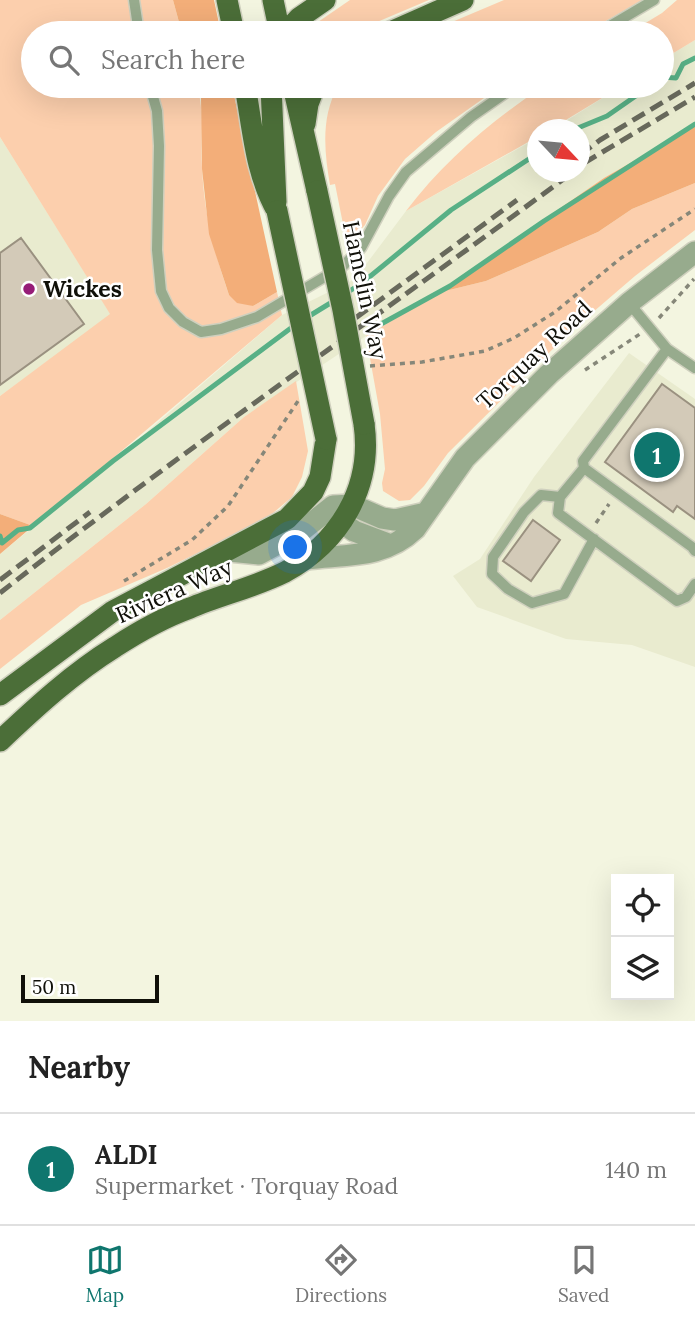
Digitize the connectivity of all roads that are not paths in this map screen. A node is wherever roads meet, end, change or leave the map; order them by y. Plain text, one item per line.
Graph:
1 (134, 0) edge
2 (227, 0) edge
3 (273, 0) edge
4 (325, 0) edge
5 (463, 0) edge
6 (654, 0) edge
7 (137, 21) edge
8 (231, 21) edge
9 (279, 21) edge
10 (296, 21) edge
11 (415, 21) edge
12 (618, 21) edge
13 (153, 98) edge
14 (247, 98) edge
15 (272, 98) edge
16 (296, 98) edge
17 (310, 98) edge
18 (497, 98) edge
19 (304, 128) junction
20 (277, 211) junction
21 (695, 251) edge
22 (629, 303) junction
23 (667, 349) junction
24 (695, 368) edge
25 (584, 468) junction
26 (313, 492) junction
27 (561, 497) junction
28 (352, 505) junction
29 (426, 513) junction
30 (333, 517) junction
31 (591, 537) junction
32 (391, 545) junction
33 (229, 551) junction
34 (695, 551) edge
35 (306, 559) junction
36 (695, 584) edge
37 (0, 695) edge
38 (0, 741) edge

1 - 7 lane
2 - 8 main road
3 - 9 main road
4 - 10 main road
5 - 11 main road
6 - 12 lane
13 - 18 lane
14 - 20 main road
15 - 20 main road
16 - 19 main road, Hamelin Way
17 - 19 main road
19 - 28 main road, Hamelin Way, bridge
20 - 26 main road, bridge
21 - 22 street, Torquay Road
22 - 23 lane
22 - 29 street, Torquay Road
23 - 24 lane
23 - 25 lane
25 - 27 lane
25 - 34 lane
26 - 30 street
26 - 33 main road, Riviera Way
27 - 31 lane
27 - 31 lane
28 - 29 street
28 - 30 main road, Hamelin Way
29 - 32 street, Torquay Road
30 - 32 street
30 - 33 street
30 - 35 main road, Riviera Way
31 - 36 lane
32 - 35 street, Torquay Road
33 - 37 main road, Riviera Way
35 - 38 main road, Riviera Way

